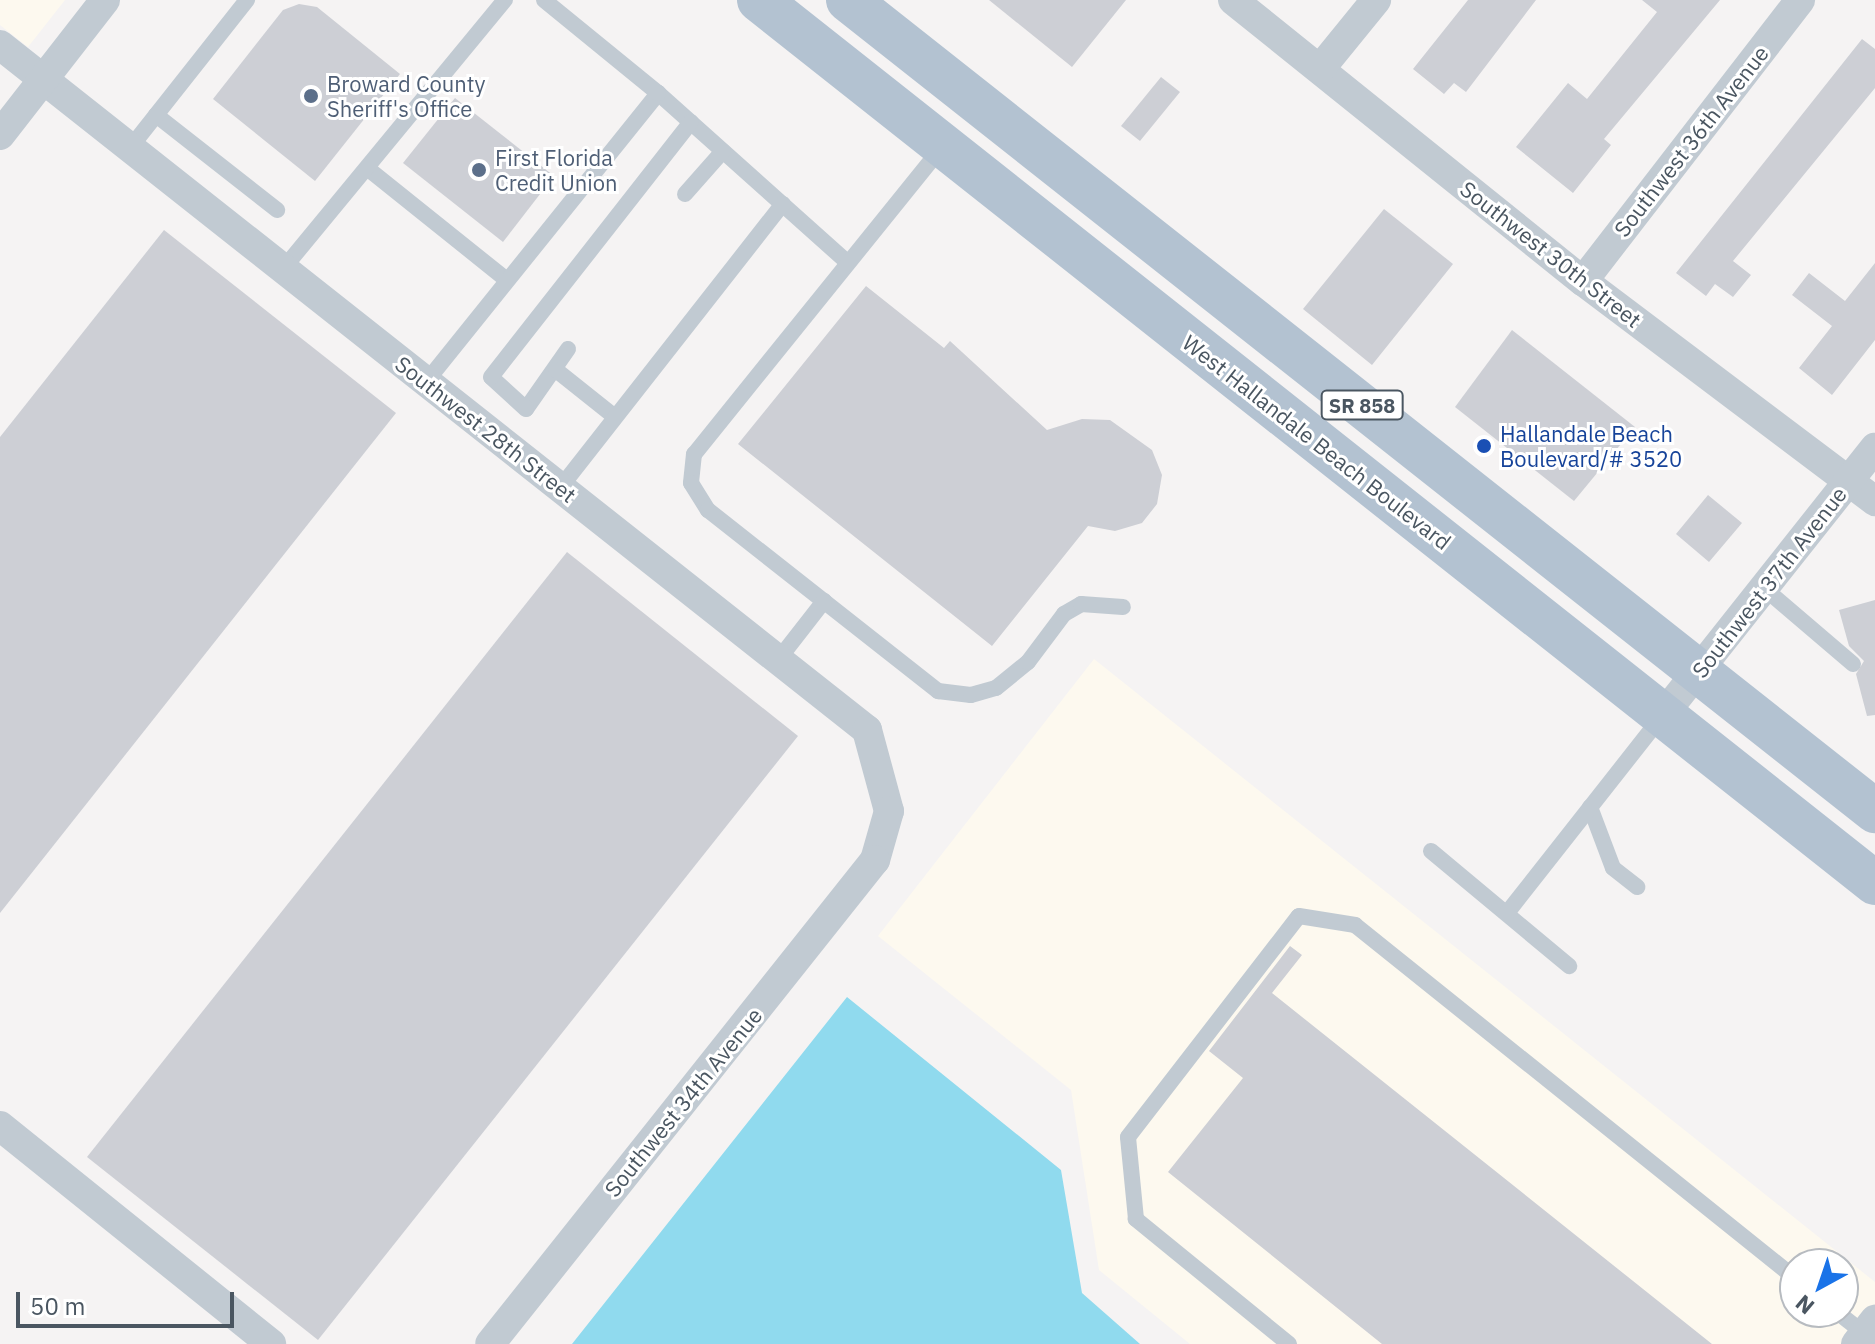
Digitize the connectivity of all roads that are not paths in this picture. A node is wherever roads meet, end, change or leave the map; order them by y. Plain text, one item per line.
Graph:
1 (105, 0) edge
2 (247, 0) edge
3 (505, 0) edge
4 (544, 0) edge
5 (759, 0) edge
6 (801, 0) edge
7 (848, 0) edge
8 (1233, 0) edge
9 (1376, 0) edge
10 (1800, 0) edge
11 (0, 45) edge
12 (1320, 69) junction
13 (43, 79) junction
14 (658, 93) junction
15 (973, 99) junction
16 (156, 115) junction
17 (691, 122) junction
18 (0, 135) edge
19 (943, 146) junction
20 (130, 148) junction
21 (723, 151) junction
22 (367, 168) junction
23 (685, 194) dead end
24 (783, 204) junction
25 (277, 210) dead end
26 (847, 262) junction
27 (283, 269) junction
28 (507, 280) junction
29 (1583, 281) junction
30 (1234, 304) junction
31 (568, 349) dead end
32 (556, 370) junction
33 (426, 382) junction
34 (615, 417) junction
35 (1875, 448) edge
36 (1849, 480) junction
37 (560, 488) junction
38 (1875, 501) edge
39 (1764, 588) junction
40 (824, 601) junction
41 (1123, 607) dead end
42 (778, 660) junction
43 (1853, 664) dead end
44 (1699, 671) junction
45 (1663, 715) junction
46 (1590, 807) junction
47 (1875, 811) edge
48 (1431, 851) dead end
49 (875, 860) joint
50 (1875, 883) edge
51 (1637, 887) dead end
52 (1507, 913) junction
53 (1569, 966) dead end
54 (0, 1126) edge
55 (1779, 1265) edge
56 (271, 1344) edge
57 (490, 1344) edge
58 (1289, 1344) edge

1 - 13 street
2 - 16 lane
3 - 22 lane
4 - 14 lane
5 - 19 main road, West Hallandale Beach Boulevard / SR 858
6 - 15 main road
7 - 15 main road, SR 858
8 - 12 street, Southwest 30th Street
9 - 12 street
10 - 29 street, Southwest 36th Avenue
11 - 13 street, Southwest 28th Street
12 - 29 street, Southwest 30th Street
13 - 18 street
13 - 20 street, Southwest 28th Street
14 - 17 lane
14 - 28 lane
15 - 30 main road, SR 858
16 - 20 lane
16 - 25 lane
17 - 21 lane
17 - 32 lane
19 - 26 lane
19 - 30 main road
19 - 45 main road, West Hallandale Beach Boulevard / SR 858
20 - 27 street, Southwest 28th Street
21 - 23 lane
21 - 24 lane
22 - 27 lane
22 - 28 lane
24 - 26 lane
24 - 34 lane
26 - 40 lane
27 - 33 street, Southwest 28th Street
28 - 33 lane
29 - 36 street, Southwest 30th Street
30 - 44 main road, SR 858
31 - 32 lane
32 - 34 lane
33 - 37 street, Southwest 28th Street
34 - 37 lane
35 - 36 street, Southwest 37th Avenue
36 - 38 street, Southwest 30th Street
36 - 39 street, Southwest 37th Avenue
37 - 42 street, Southwest 28th Street
39 - 43 lane
39 - 44 street, Southwest 37th Avenue
40 - 41 lane
40 - 42 lane
42 - 49 street, Southwest 28th Street
44 - 45 street, Southwest 37th Avenue
44 - 47 main road, SR 858
45 - 46 lane
45 - 50 main road, West Hallandale Beach Boulevard / SR 858
46 - 51 lane
46 - 52 lane
48 - 52 lane
49 - 57 street, Southwest 34th Avenue
52 - 53 lane
54 - 56 street
55 - 58 lane

